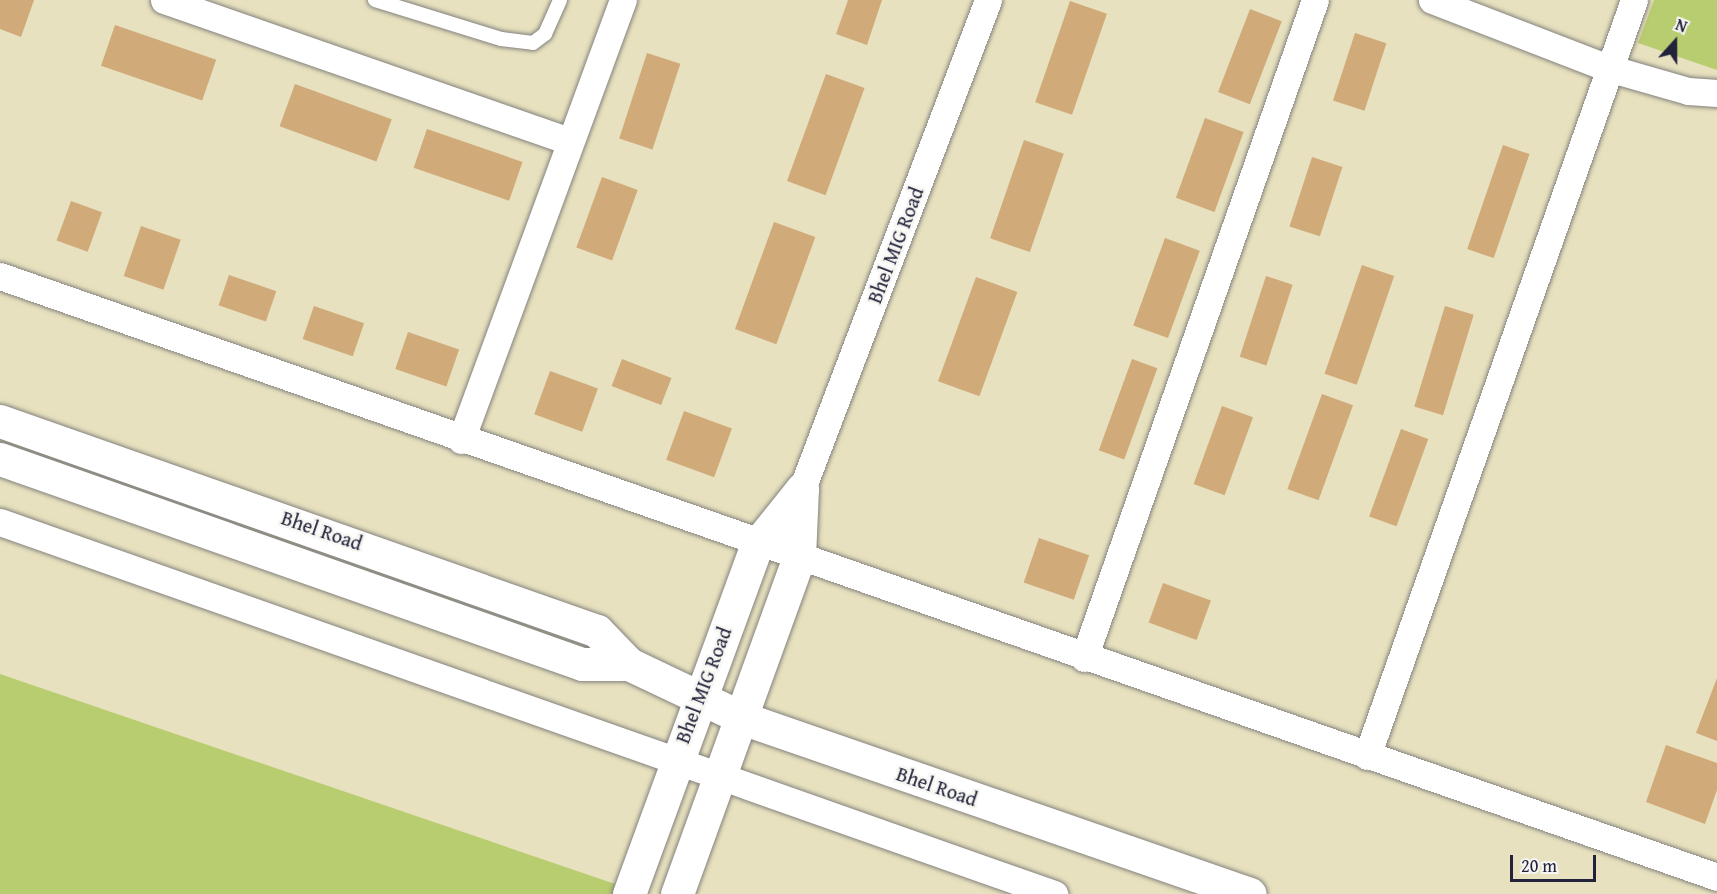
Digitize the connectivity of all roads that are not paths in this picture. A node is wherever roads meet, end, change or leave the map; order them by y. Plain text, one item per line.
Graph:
1 (164, 0) edge
2 (375, 0) edge
3 (560, 0) edge
4 (623, 0) edge
5 (988, 0) edge
6 (1315, 0) edge
7 (1432, 0) edge
8 (1634, 0) edge
9 (1608, 68) junction
10 (1717, 93) edge
11 (568, 141) junction
12 (0, 276) edge
13 (0, 421) edge
14 (461, 440) junction
15 (0, 459) edge
16 (802, 489) junction
17 (0, 522) edge
18 (757, 545) junction
19 (799, 557) junction
20 (1084, 658) junction
21 (629, 664) junction
22 (697, 700) junction
23 (745, 719) junction
24 (1367, 756) junction
25 (674, 760) junction
26 (720, 777) junction
27 (1717, 877) edge
28 (629, 894) edge
29 (677, 894) edge
30 (1054, 894) edge
31 (1250, 894) edge

1 - 11 street
2 - 3 lane
4 - 11 street
5 - 16 street, Bhel MIG Road
6 - 20 street
7 - 9 street
8 - 9 street
9 - 10 street
9 - 24 street
11 - 14 street
12 - 14 street
13 - 21 street, Bhel Road
14 - 18 street
15 - 21 street, Bhel Road
16 - 18 street, Bhel MIG Road
16 - 19 street, Bhel MIG Road
17 - 25 street
18 - 19 street
18 - 22 street, Bhel MIG Road
19 - 20 street
19 - 23 street, Bhel MIG Road
20 - 24 street
21 - 22 street, Bhel Road
22 - 23 street, Bhel Road
22 - 25 street, Bhel MIG Road
23 - 26 street, Bhel MIG Road
23 - 31 street, Bhel Road
24 - 27 street
25 - 26 street
25 - 28 street, Bhel MIG Road
26 - 29 street, Bhel MIG Road
26 - 30 street

